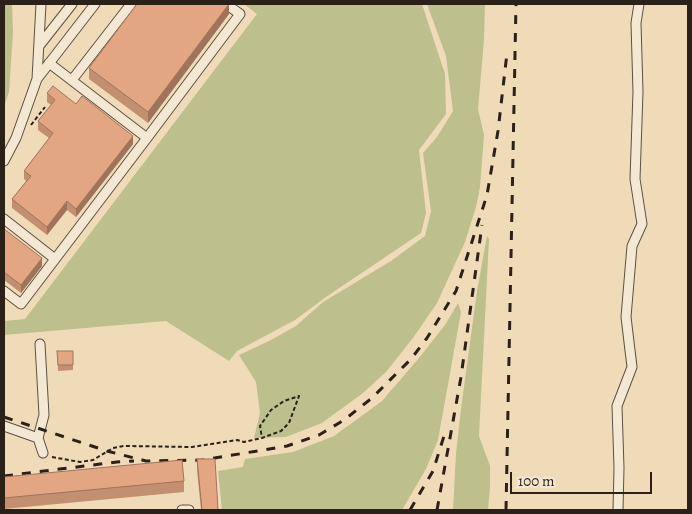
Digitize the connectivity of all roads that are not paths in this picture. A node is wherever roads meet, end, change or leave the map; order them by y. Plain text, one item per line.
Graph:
1 (40, 4) edge
2 (72, 4) edge
3 (95, 4) edge
4 (131, 4) edge
5 (226, 4) edge
6 (639, 4) edge
7 (39, 46) junction
8 (49, 63) junction
9 (37, 79) junction
10 (72, 80) junction
11 (147, 138) junction
12 (4, 161) edge
13 (4, 219) edge
14 (55, 259) junction
15 (4, 291) edge
16 (40, 344) dead end
17 (4, 426) edge
18 (38, 438) junction
19 (43, 453) road end
20 (182, 510) edge
21 (189, 510) edge
22 (618, 510) edge

1 - 7 lane
2 - 7 lane
3 - 8 lane
4 - 10 lane
5 - 11 lane
6 - 22 lane
7 - 9 lane
8 - 9 lane
8 - 10 lane
9 - 12 lane
10 - 11 lane
11 - 14 lane
13 - 14 lane
14 - 15 lane
16 - 18 lane
17 - 18 lane
18 - 19 lane
20 - 21 lane

